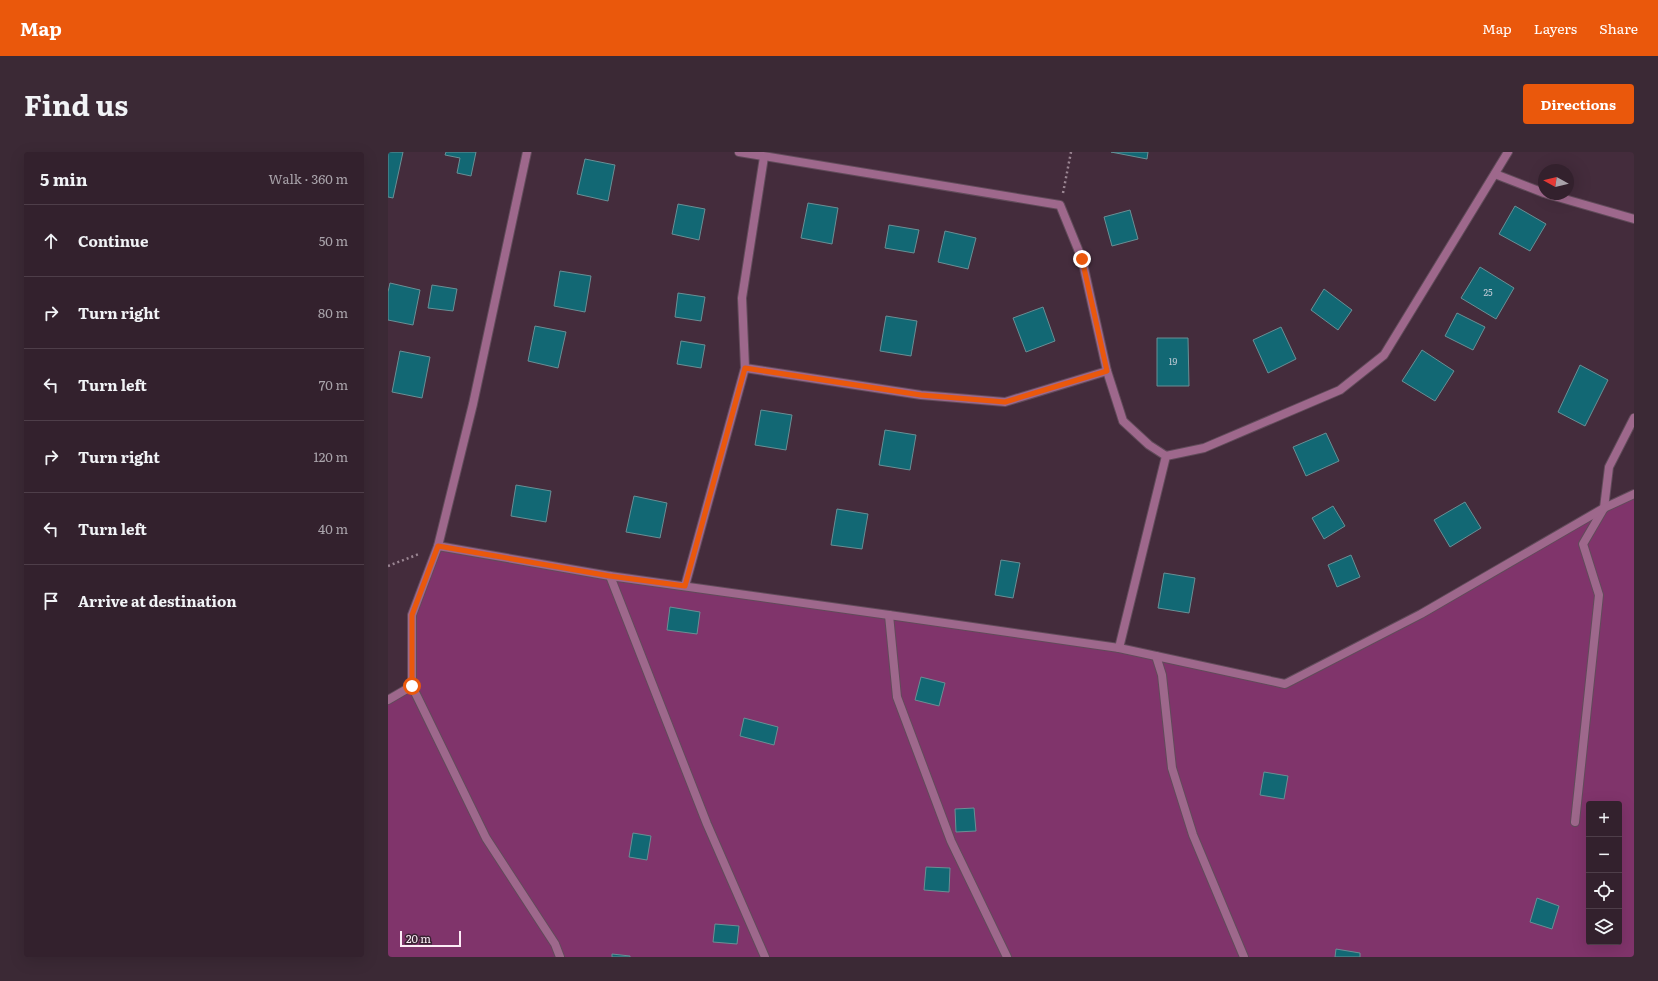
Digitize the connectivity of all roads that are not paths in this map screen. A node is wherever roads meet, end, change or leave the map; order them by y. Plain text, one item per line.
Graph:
1 (527, 152) edge
2 (739, 152) edge
3 (1506, 153) edge
4 (764, 157) junction
5 (1495, 174) junction
6 (1538, 191) edge
7 (1568, 200) edge
8 (1634, 219) edge
9 (745, 368) junction
10 (1107, 371) junction
11 (1634, 418) edge
12 (1166, 456) junction
13 (1634, 494) edge
14 (1604, 508) junction
15 (438, 546) junction
16 (610, 576) junction
17 (685, 586) junction
18 (889, 615) junction
19 (1119, 648) junction
20 (1156, 656) junction
21 (412, 686) junction
22 (388, 700) edge
23 (1575, 822) dead end
24 (560, 957) edge
25 (766, 957) edge
26 (1007, 957) edge
27 (1244, 957) edge

1 - 15 street
2 - 4 street
3 - 5 street
4 - 9 street
4 - 10 street
5 - 6 street
5 - 12 street
7 - 8 street
9 - 10 street
9 - 17 street
10 - 12 street
11 - 14 street
12 - 19 street
13 - 14 street
14 - 20 street
14 - 23 street
15 - 16 street
15 - 21 street
16 - 17 street
16 - 25 street
17 - 18 street
18 - 19 street
18 - 26 street
19 - 20 street
20 - 27 street
21 - 22 street
21 - 24 street

